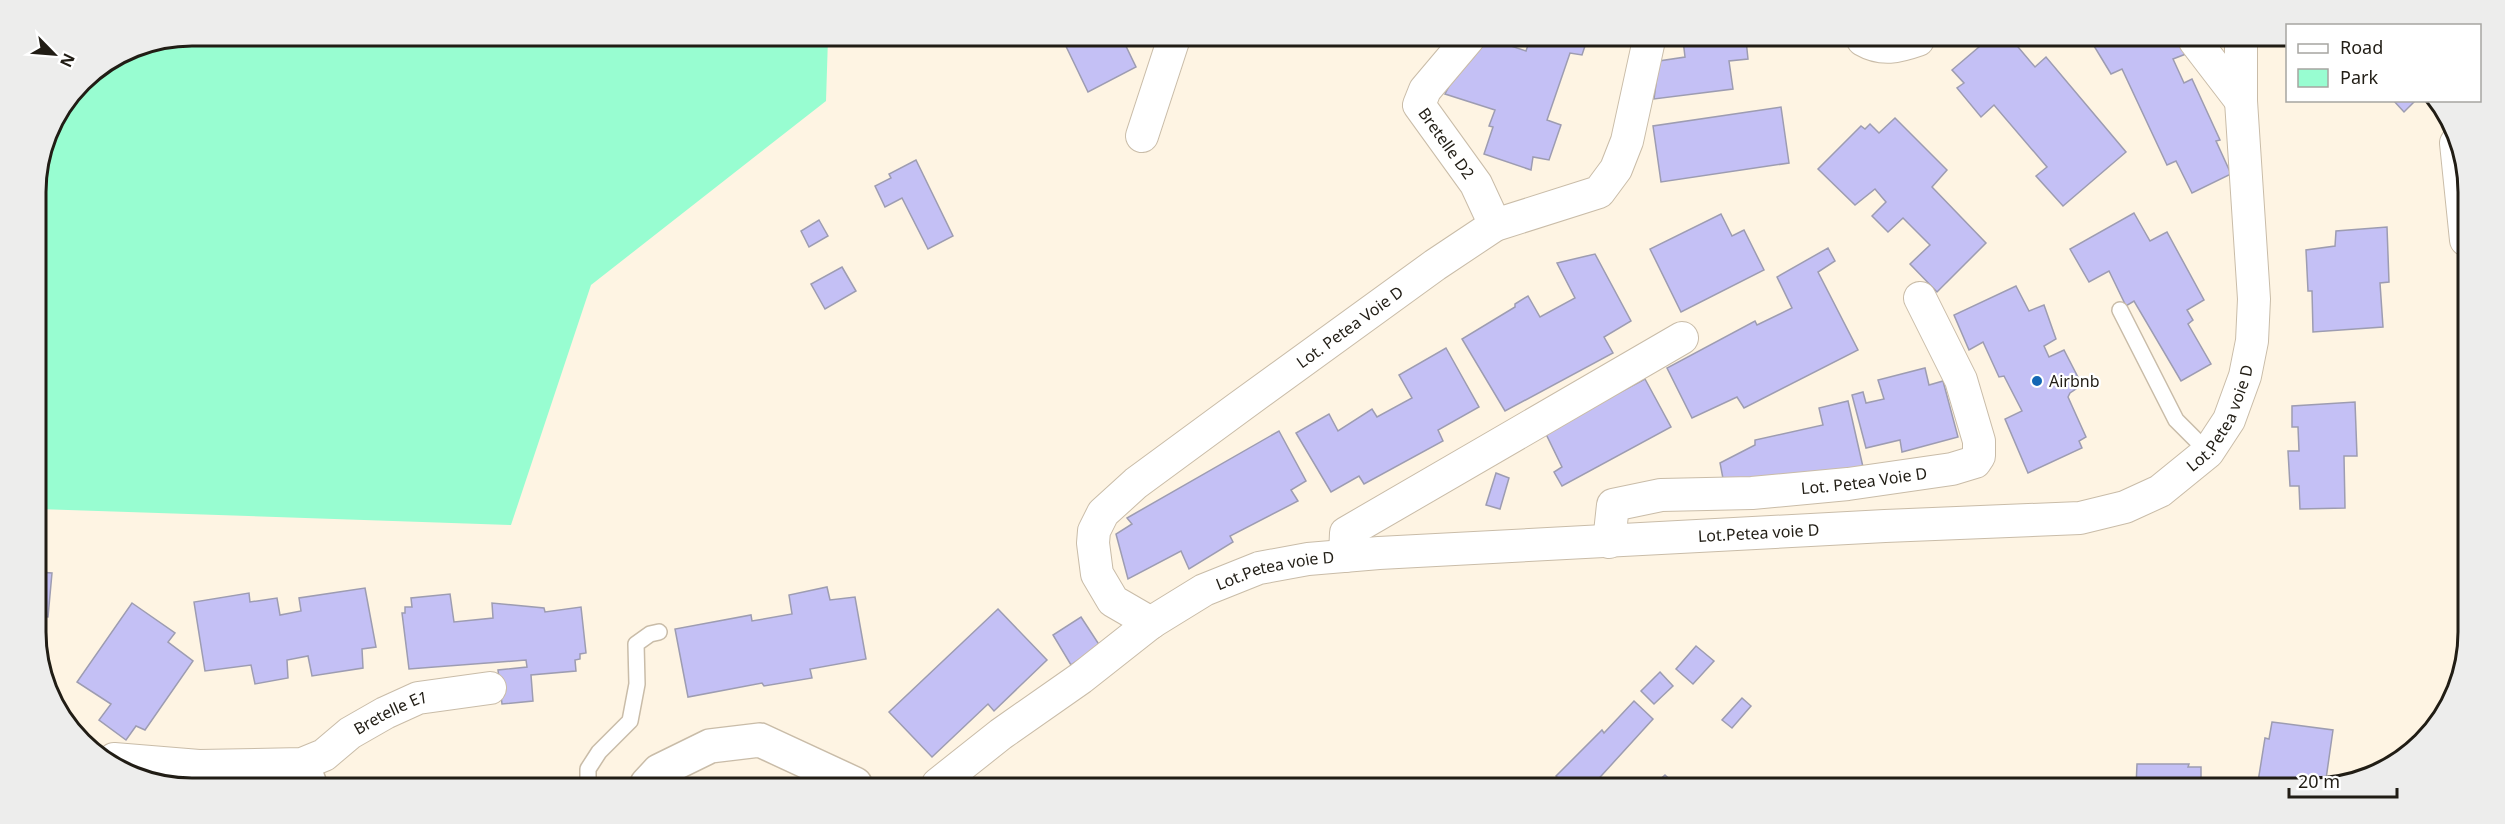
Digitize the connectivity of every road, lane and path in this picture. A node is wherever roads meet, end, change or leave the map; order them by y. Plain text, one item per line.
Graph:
1 (1171, 46) edge
2 (1462, 46) edge
3 (1647, 46) edge
4 (1873, 46) edge
5 (1902, 46) edge
6 (2199, 46) edge
7 (2241, 46) edge
8 (2241, 101) junction
9 (1142, 136) dead end
10 (1496, 225) junction
11 (1920, 298) dead end
12 (2120, 310) dead end
13 (1682, 338) dead end
14 (2208, 452) junction
15 (1609, 542) junction
16 (1345, 556) junction
17 (1151, 623) junction
18 (659, 632) dead end
19 (490, 688) dead end
20 (124, 760) edge
21 (311, 773) edge
22 (588, 778) edge
23 (653, 778) edge
24 (841, 778) edge
25 (946, 778) edge

1 - 9 street
2 - 10 street, Bretelle D2
3 - 10 street, Lot. Petea Voie D
4 - 5 street
6 - 8 street
7 - 8 street, Lot.Petea voie D
8 - 14 street, Lot.Petea voie D
10 - 17 street, Lot. Petea Voie D
11 - 15 street, Lot. Petea Voie D
12 - 14 lane
13 - 16 street
14 - 15 street, Lot.Petea voie D
15 - 16 street, Lot.Petea voie D
16 - 17 street, Lot.Petea voie D
17 - 25 street, Lot.Petea voie D
18 - 22 lane
19 - 21 street, Bretelle E1
20 - 21 street, Bretelle E1
23 - 24 main road

